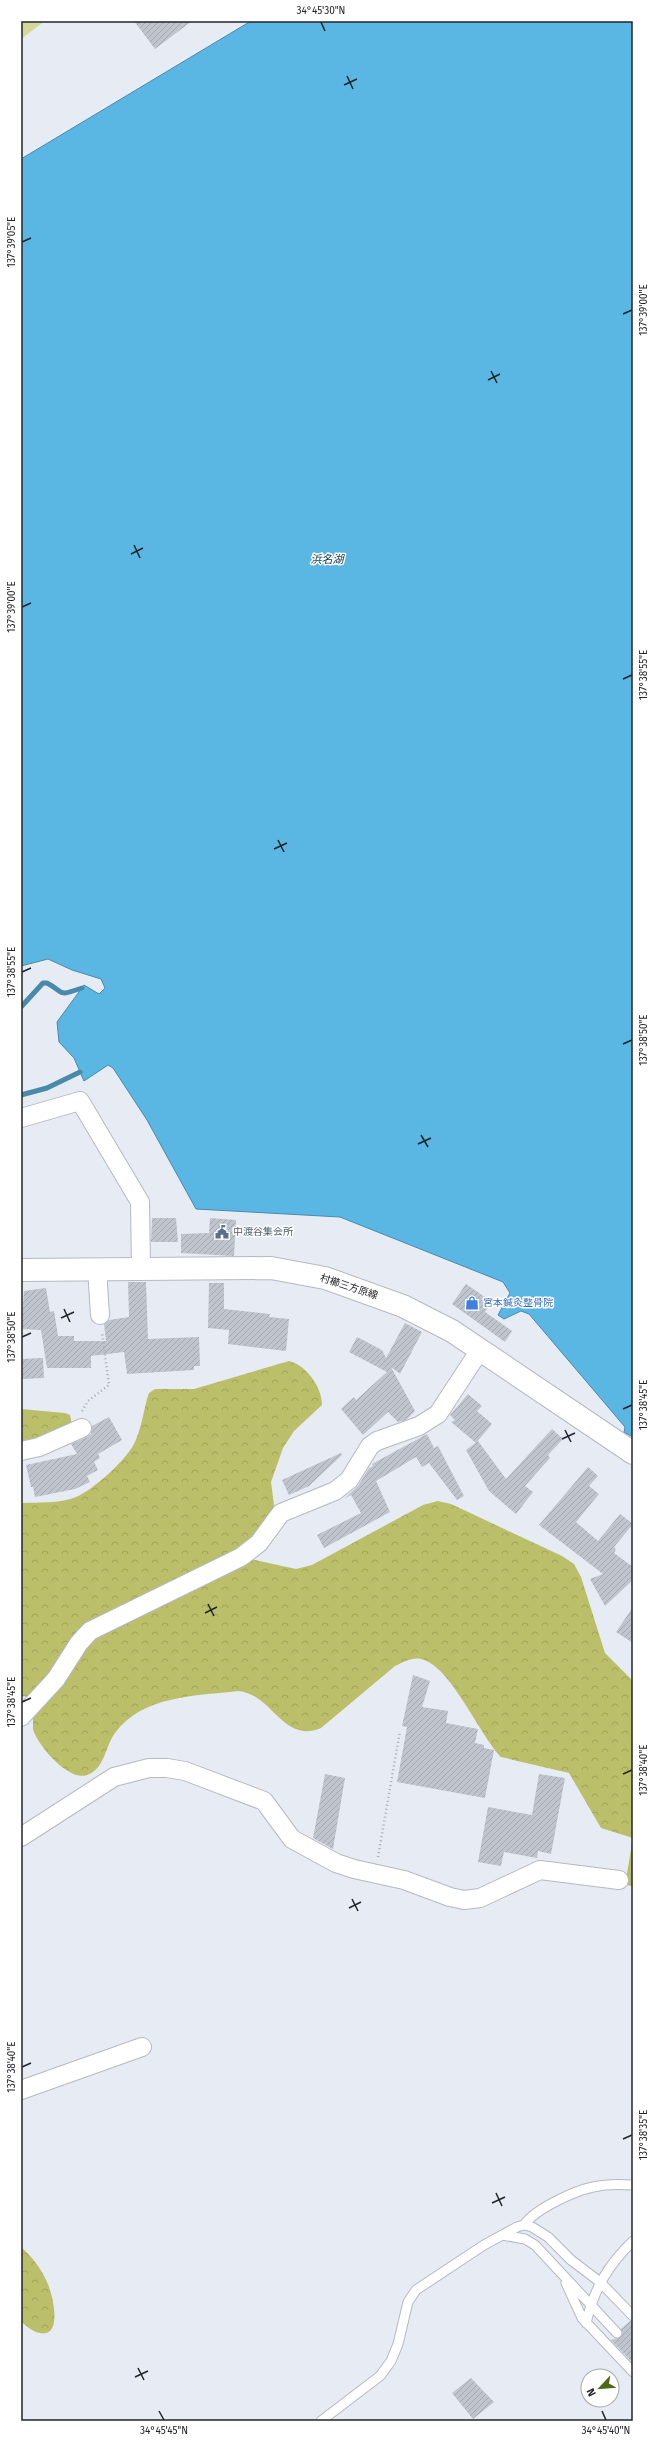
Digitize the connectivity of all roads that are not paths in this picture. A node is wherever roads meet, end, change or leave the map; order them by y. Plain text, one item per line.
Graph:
1 (21, 1118) edge
2 (97, 1269) junction
3 (141, 1269) junction
4 (21, 1270) edge
5 (100, 1315) road end
6 (480, 1350) junction
7 (82, 1428) road end
8 (21, 1451) edge
9 (633, 1453) edge
10 (21, 1717) edge
11 (21, 1837) edge
12 (619, 1880) dead end
13 (142, 2046) dead end
14 (21, 2090) edge
15 (630, 2185) edge
16 (633, 2192) edge
17 (524, 2225) junction
18 (502, 2235) junction
19 (633, 2241) edge
20 (563, 2277) junction
21 (600, 2282) junction
22 (590, 2305) junction
23 (633, 2316) edge
24 (586, 2323) junction
25 (617, 2333) dead end
26 (633, 2372) edge
27 (321, 2421) edge

1 - 3 street
2 - 3 main road, 村櫛三方原線
2 - 4 main road, 村櫛三方原線
2 - 5 street
3 - 6 main road, 村櫛三方原線
6 - 9 main road, 村櫛三方原線
6 - 10 street
7 - 8 street
11 - 12 street
13 - 14 street
15 - 16 lane
15 - 17 lane
17 - 18 lane
17 - 21 lane
18 - 20 lane
18 - 27 lane
19 - 21 lane
20 - 22 lane
20 - 24 lane
21 - 22 lane
21 - 23 lane
22 - 24 lane
22 - 25 lane
24 - 26 lane

